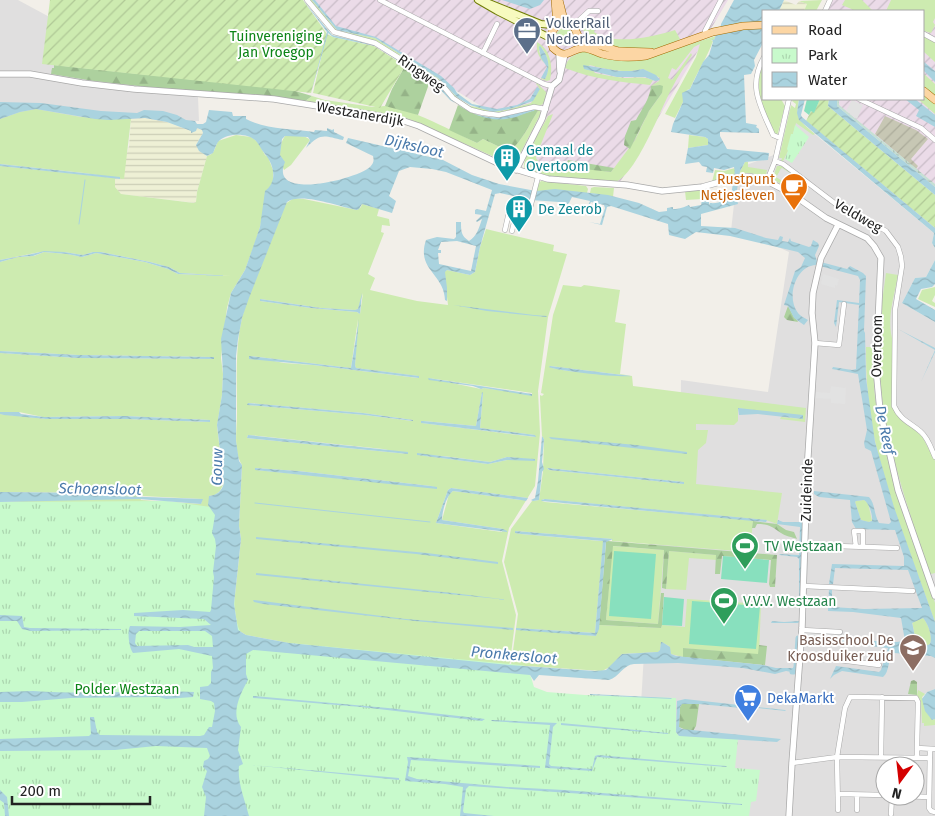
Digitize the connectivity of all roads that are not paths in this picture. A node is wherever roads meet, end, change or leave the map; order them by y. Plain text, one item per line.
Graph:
1 (307, 0) edge
2 (380, 0) edge
3 (479, 0) edge
4 (557, 0) edge
5 (721, 0) edge
6 (598, 11) dead end
7 (558, 23) junction
8 (497, 24) dead end
9 (574, 25) junction
10 (762, 25) edge
11 (705, 31) dead end
12 (550, 36) junction
13 (580, 38) junction
14 (656, 52) junction
15 (483, 53) junction
16 (564, 53) junction
17 (762, 62) edge
18 (0, 74) edge
19 (552, 86) junction
20 (925, 92) edge
21 (790, 100) edge
22 (861, 100) edge
23 (935, 100) edge
24 (546, 109) junction
25 (780, 138) junction
26 (935, 140) edge
27 (775, 161) junction
28 (516, 170) junction
29 (538, 177) junction
30 (767, 181) junction
31 (516, 214) junction
32 (838, 225) junction
33 (505, 230) dead end
34 (512, 231) dead end
35 (844, 304) dead end
36 (815, 343) junction
37 (935, 457) edge
38 (806, 545) junction
39 (856, 547) junction
40 (862, 547) junction
41 (897, 548) dead end
42 (804, 586) junction
43 (913, 591) dead end
44 (935, 596) edge
45 (802, 630) junction
46 (840, 632) dead end
47 (800, 655) junction
48 (879, 666) dead end
49 (882, 697) junction
50 (917, 748) junction
51 (932, 749) edge
52 (880, 756) edge
53 (917, 756) edge
54 (837, 757) junction
55 (875, 757) edge
56 (925, 758) edge
57 (930, 758) junction
58 (792, 763) junction
59 (839, 794) junction
60 (858, 794) junction
61 (875, 795) edge
62 (925, 797) edge
63 (929, 797) junction
64 (892, 806) edge
65 (838, 810) dead end
66 (857, 810) dead end
67 (935, 812) edge
68 (892, 814) dead end
69 (789, 816) edge

1 - 24 street, Ringweg
2 - 15 street
3 - 7 main road
3 - 12 main road
4 - 7 main road
5 - 11 street
6 - 9 street
7 - 9 main road
7 - 12 main road
8 - 15 street
9 - 13 main road
10 - 14 main road
12 - 16 main road
13 - 14 main road
13 - 16 main road
14 - 16 main road
15 - 19 street
16 - 19 street
17 - 25 street
18 - 28 street, Westzanerdijk
19 - 24 street
20 - 23 main road
21 - 25 street
22 - 26 street
24 - 28 street
25 - 27 street
27 - 30 street
27 - 37 street, Veldweg
28 - 29 street, Westzanerdijk
29 - 30 street, Westzanerdijk
29 - 31 street
30 - 32 street, Overtoom
31 - 33 street
31 - 34 street
32 - 36 street, Zuideinde
32 - 44 street, Overtoom
35 - 36 street
36 - 38 street, Zuideinde
38 - 39 street
38 - 42 street, Zuideinde
39 - 40 street
39 - 40 street
40 - 41 street
42 - 43 street
42 - 45 street, Zuideinde
45 - 46 street
45 - 47 street, Zuideinde
47 - 48 street
47 - 58 street, Zuideinde
49 - 50 street
49 - 52 street
49 - 54 street
50 - 51 street
50 - 53 street
51 - 57 street
54 - 55 street
54 - 58 street
54 - 59 street
56 - 57 street
57 - 63 street
58 - 69 street, Zuideinde
59 - 60 street
59 - 65 street
60 - 61 street
60 - 66 street
62 - 63 street
63 - 67 street
64 - 68 street

